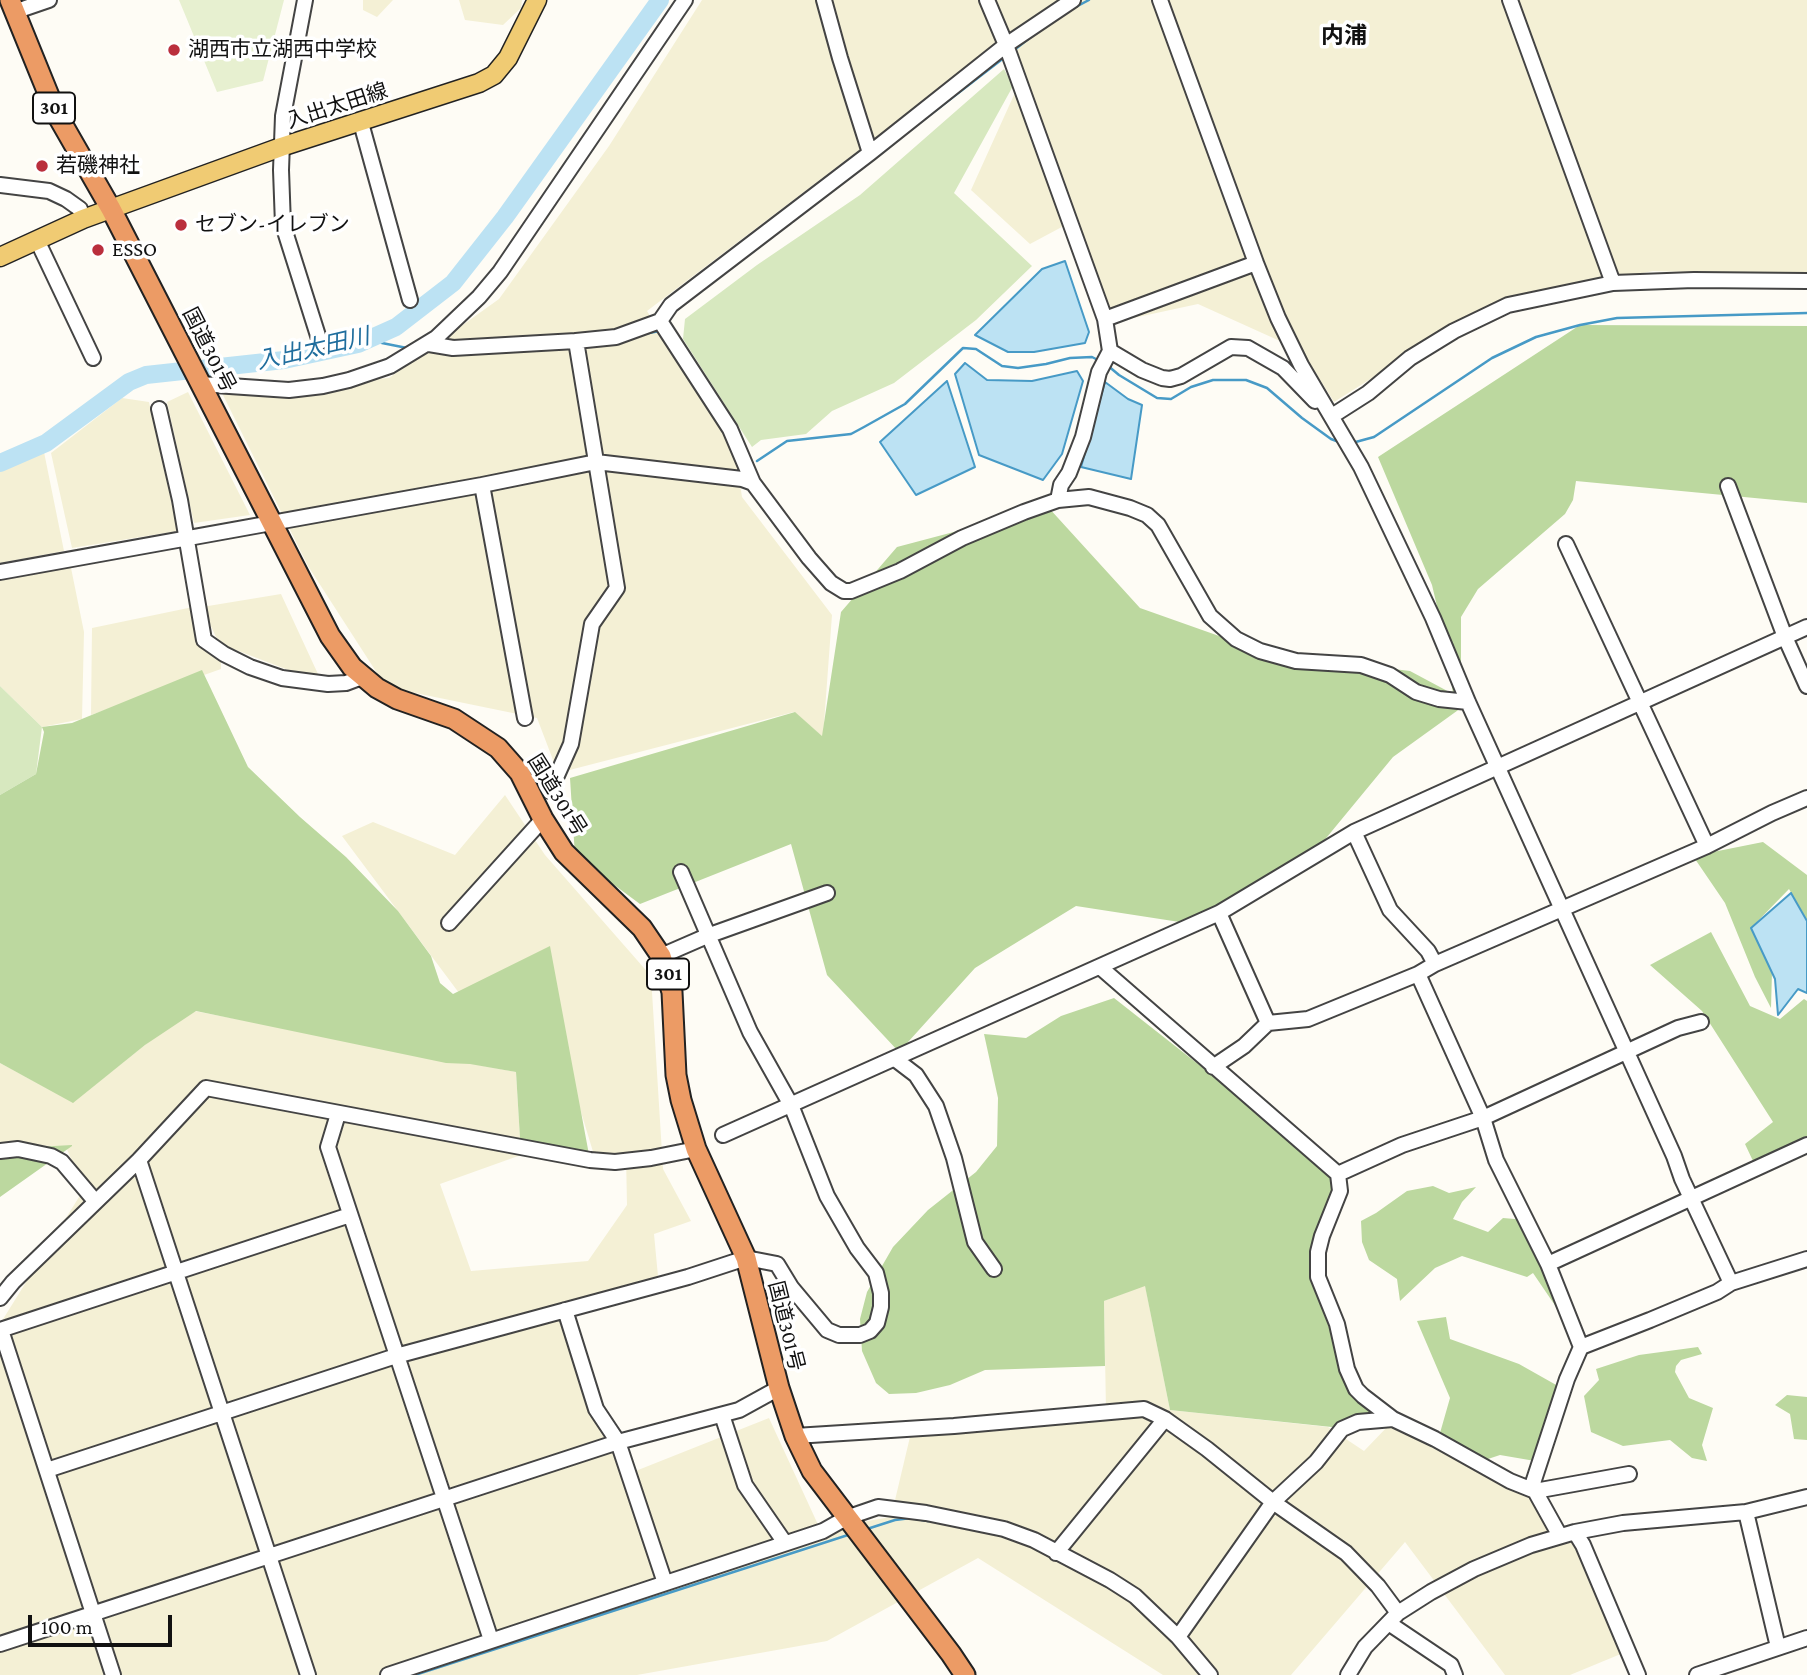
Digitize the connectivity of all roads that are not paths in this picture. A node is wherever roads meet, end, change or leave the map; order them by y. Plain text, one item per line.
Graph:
1 (49, 0) edge
2 (305, 0) edge
3 (537, 0) edge
4 (685, 0) edge
5 (824, 0) edge
6 (986, 0) edge
7 (1073, 0) edge
8 (1160, 0) edge
9 (1510, 0) edge
10 (12, 6) edge
11 (1006, 45) junction
12 (361, 123) junction
13 (281, 147) junction
14 (870, 153) junction
15 (0, 185) edge
16 (111, 209) junction
17 (83, 219) junction
18 (37, 240) junction
19 (0, 257) edge
20 (1256, 263) junction
21 (1807, 281) edge
22 (1614, 283) junction
23 (410, 300) dead end
24 (1105, 319) junction
25 (660, 321) junction
26 (576, 341) junction
27 (320, 342) dead end
28 (429, 344) junction
29 (1110, 351) junction
30 (93, 358) dead end
31 (200, 384) junction
32 (159, 409) dead end
33 (1332, 416) junction
34 (596, 462) junction
35 (753, 483) junction
36 (482, 485) junction
37 (1728, 486) dead end
38 (1058, 500) junction
39 (272, 522) junction
40 (186, 538) junction
41 (1566, 544) dead end
42 (0, 572) edge
43 (1807, 627) edge
44 (1785, 637) junction
45 (362, 677) junction
46 (1807, 686) edge
47 (1468, 702) junction
48 (1641, 702) junction
49 (525, 719) dead end
50 (1498, 767) junction
51 (550, 791) dead end
52 (1807, 798) edge
53 (543, 819) junction
54 (1354, 832) junction
55 (1707, 846) junction
56 (681, 872) dead end
57 (827, 894) dead end
58 (1562, 909) junction
59 (1219, 913) junction
60 (449, 923) dead end
61 (707, 936) junction
62 (661, 956) junction
63 (1435, 964) junction
64 (1101, 967) junction
65 (1418, 974) junction
66 (1701, 1022) dead end
67 (1268, 1023) junction
68 (1626, 1051) junction
69 (895, 1059) junction
70 (1213, 1067) junction
71 (791, 1105) junction
72 (338, 1114) junction
73 (1483, 1118) junction
74 (723, 1135) dead end
75 (1807, 1145) edge
76 (696, 1149) junction
77 (0, 1151) edge
78 (139, 1160) junction
79 (1338, 1174) junction
80 (1691, 1197) junction
81 (95, 1201) junction
82 (350, 1215) junction
83 (746, 1258) junction
84 (1807, 1259) edge
85 (1548, 1264) junction
86 (994, 1269) dead end
87 (175, 1271) junction
88 (1731, 1283) junction
89 (0, 1298) edge
90 (565, 1310) junction
91 (1, 1330) edge
92 (1581, 1347) junction
93 (396, 1356) junction
94 (779, 1388) junction
95 (221, 1413) junction
96 (722, 1415) junction
97 (1165, 1419) junction
98 (1393, 1419) junction
99 (795, 1436) junction
100 (618, 1442) junction
101 (47, 1470) junction
102 (1629, 1474) dead end
103 (1535, 1491) junction
104 (1807, 1497) edge
105 (443, 1500) junction
106 (1273, 1502) junction
107 (1746, 1512) junction
108 (846, 1518) junction
109 (1575, 1532) junction
110 (1560, 1536) junction
111 (785, 1543) junction
112 (1056, 1553) junction
113 (269, 1557) junction
114 (665, 1583) junction
115 (93, 1614) junction
116 (1394, 1618) junction
117 (1178, 1637) junction
118 (1807, 1638) edge
119 (491, 1640) junction
120 (0, 1644) edge
121 (1778, 1647) junction
122 (113, 1675) edge
123 (308, 1675) edge
124 (388, 1675) edge
125 (965, 1675) edge
126 (1210, 1675) edge
127 (1348, 1675) edge
128 (1455, 1675) edge
129 (1638, 1675) edge
130 (1697, 1675) edge

1 - 10 street
2 - 13 street
3 - 12 main road, 入出太田線
4 - 28 street
5 - 14 street
6 - 11 street
7 - 11 street
8 - 20 street
9 - 22 street
10 - 16 highway, 国道301号 / 301
11 - 14 street
11 - 24 street
12 - 13 main road, 入出太田線
12 - 23 street
13 - 16 main road, 入出太田線
13 - 27 street
14 - 25 street
15 - 17 street
16 - 17 main road, 入出太田線
16 - 31 highway, 国道301号 / 301
17 - 18 main road, 入出太田線
18 - 19 main road, 入出太田線
18 - 30 street
20 - 24 street
20 - 33 street
21 - 22 street
22 - 33 street
24 - 29 street
25 - 26 street
25 - 35 street
26 - 28 street
26 - 34 street
28 - 31 street
29 - 33 street
29 - 38 street
31 - 39 highway, 国道301号 / 301
32 - 40 street
33 - 47 street
34 - 35 street
34 - 36 street
34 - 51 street
35 - 38 street
36 - 39 street
36 - 49 street
37 - 44 street
38 - 47 street
39 - 40 street
39 - 45 highway, 国道301号 / 301
40 - 42 street
40 - 45 street
41 - 48 street
43 - 44 street
44 - 46 street
44 - 48 street
45 - 53 highway, 国道301号 / 301
47 - 50 street
48 - 50 street
48 - 55 street
50 - 54 street
50 - 58 street
52 - 55 street
53 - 60 street
53 - 62 highway, 国道301号 / 301
54 - 59 street
54 - 63 street
55 - 58 street
56 - 61 street
57 - 61 street
58 - 63 street
58 - 68 street
59 - 64 street
59 - 67 street
61 - 62 street
61 - 71 street
62 - 76 highway, 国道301号 / 301
63 - 65 street
64 - 69 street
64 - 70 street
65 - 67 street
65 - 73 street
66 - 68 street
67 - 70 street
68 - 73 street
68 - 80 street
69 - 71 street
69 - 86 street
70 - 79 street
71 - 74 street
71 - 83 street
72 - 76 street
72 - 78 street
72 - 82 street
73 - 79 street
73 - 85 street
75 - 80 street
76 - 83 highway, 国道301号 / 301
77 - 81 street
78 - 81 street
78 - 87 street
79 - 98 street
80 - 85 street
80 - 88 street
81 - 89 street
82 - 87 street
82 - 93 street
83 - 90 street
83 - 94 highway, 国道301号 / 301
84 - 88 street
85 - 92 street
87 - 91 street
87 - 95 street
88 - 92 street
90 - 93 street
90 - 100 street
91 - 101 street
92 - 103 street
93 - 95 street
93 - 105 street
94 - 96 street
94 - 99 highway, 国道301号 / 301
95 - 101 street
95 - 113 street
96 - 100 street
96 - 111 street
97 - 99 street
97 - 106 street
97 - 112 street
98 - 103 street
98 - 106 street
99 - 108 highway, 国道301号 / 301
100 - 105 street
100 - 114 street
101 - 115 street
102 - 103 street
103 - 110 street
104 - 107 street
105 - 113 street
105 - 119 street
106 - 116 street
106 - 117 street
107 - 109 street
107 - 121 street
108 - 111 street
108 - 112 street
108 - 125 highway, 国道301号 / 301
109 - 110 street
109 - 129 street
110 - 116 street
111 - 114 street
112 - 117 street
113 - 115 street
113 - 123 street
114 - 119 street
115 - 120 street
115 - 122 street
116 - 127 street
116 - 128 street
117 - 126 street
118 - 121 street
119 - 124 street
121 - 130 street

